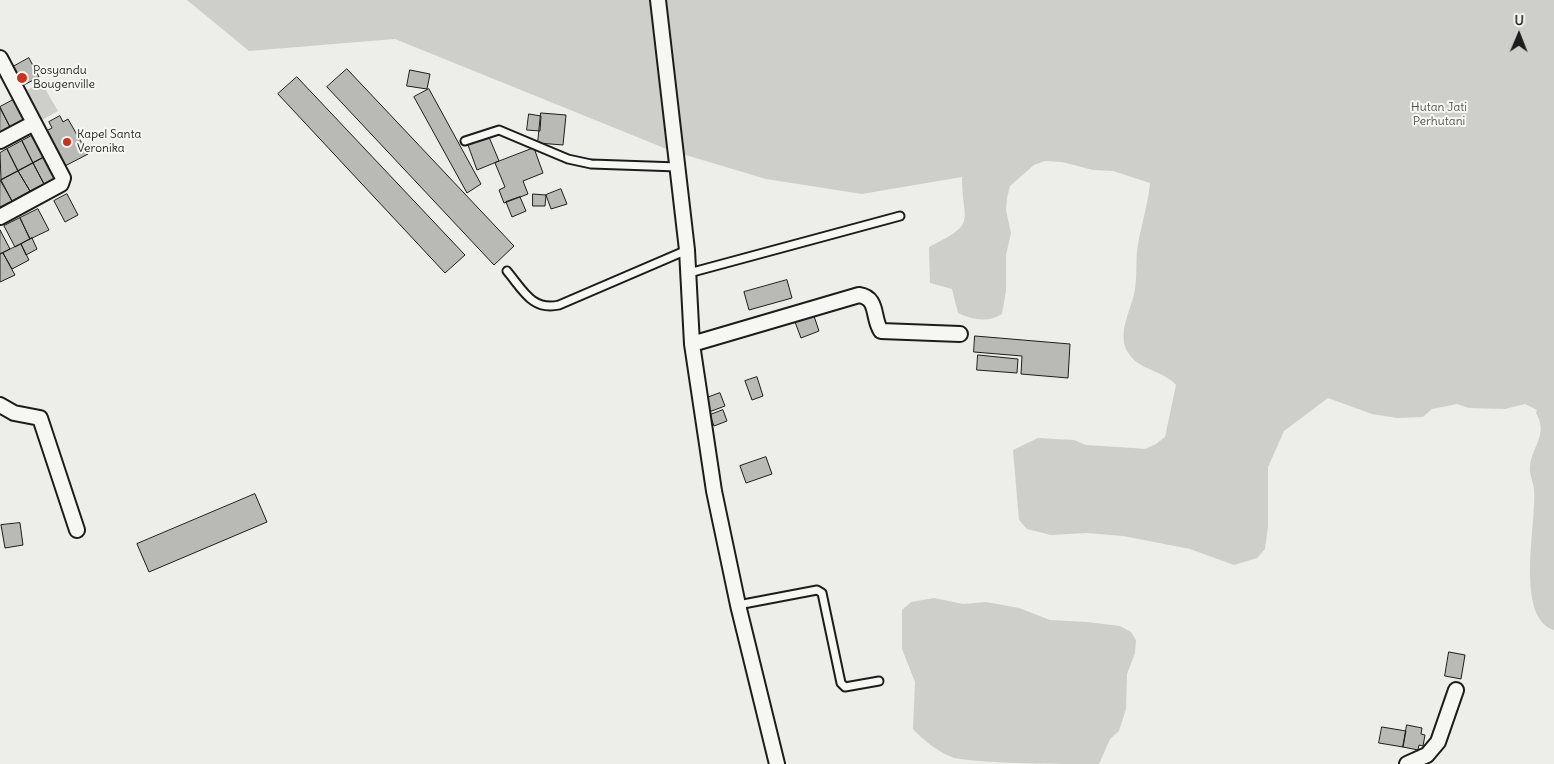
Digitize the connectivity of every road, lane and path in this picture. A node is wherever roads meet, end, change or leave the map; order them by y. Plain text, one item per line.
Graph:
1 (658, 0) edge
2 (1, 64) edge
3 (34, 123) junction
4 (0, 140) edge
5 (465, 141) dead end
6 (678, 167) junction
7 (900, 216) dead end
8 (0, 217) edge
9 (687, 250) junction
10 (507, 271) dead end
11 (689, 273) junction
12 (960, 334) dead end
13 (692, 344) junction
14 (0, 405) edge
15 (77, 530) dead end
16 (738, 605) junction
17 (879, 681) dead end
18 (1456, 690) dead end
19 (777, 764) edge
20 (1407, 764) edge

1 - 6 street
2 - 3 street
3 - 4 street
3 - 8 street
5 - 6 lane
6 - 9 street
7 - 11 lane
9 - 10 lane
9 - 11 street
11 - 13 street
12 - 13 street
13 - 16 street
14 - 15 street
16 - 17 lane
16 - 19 street
18 - 20 street

